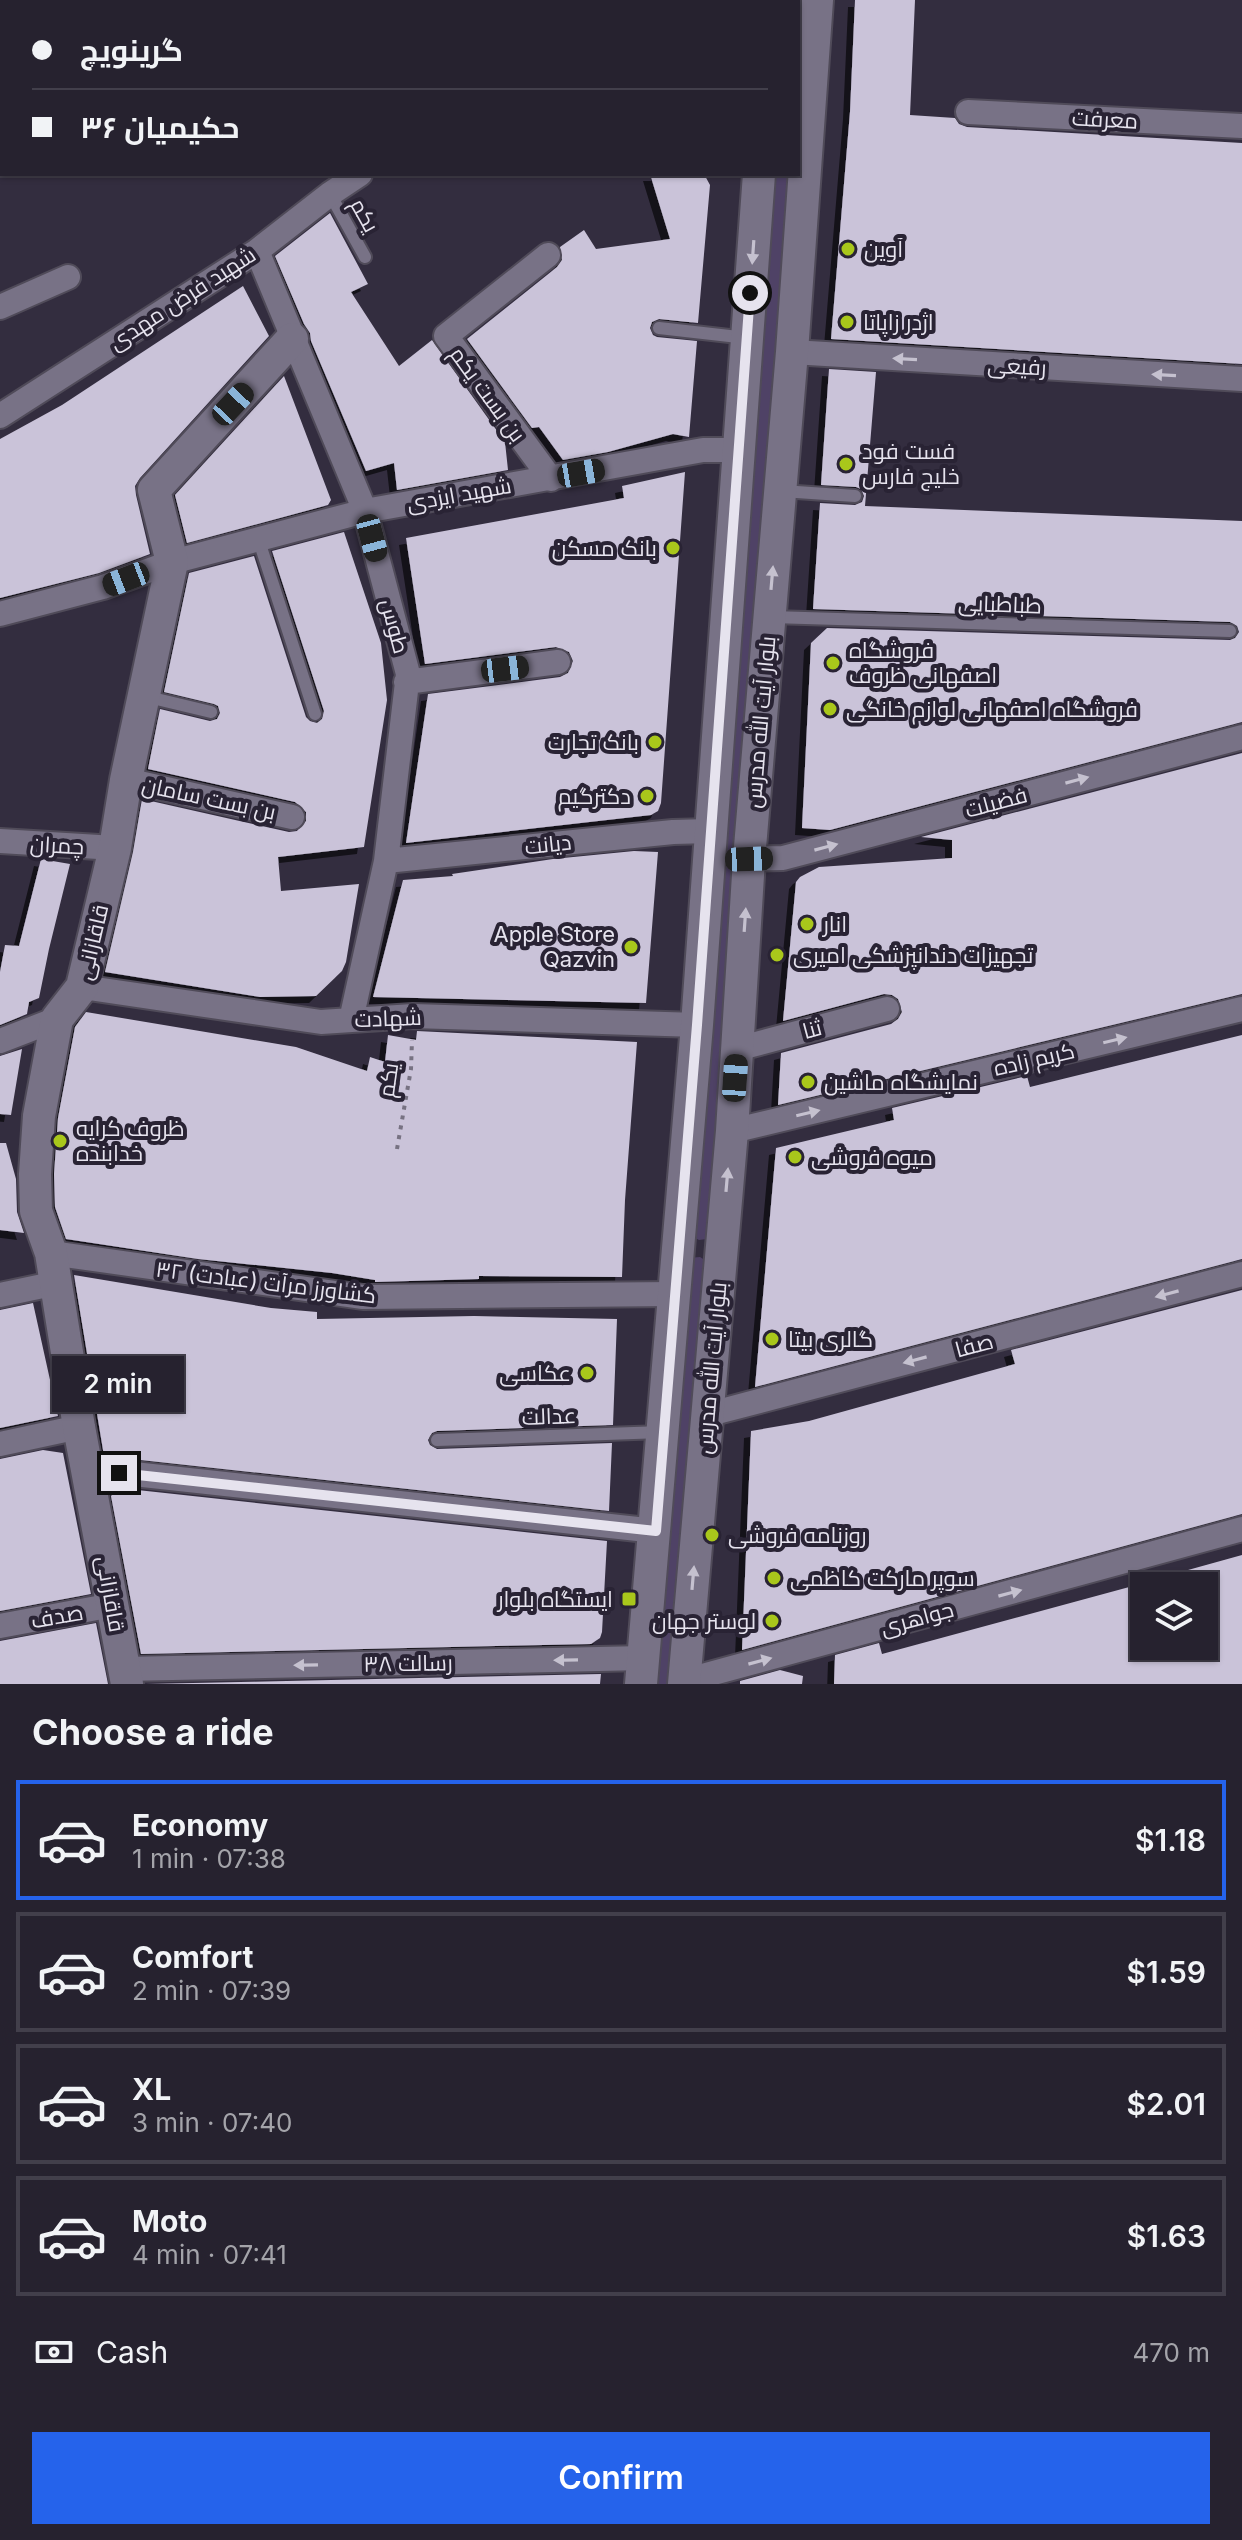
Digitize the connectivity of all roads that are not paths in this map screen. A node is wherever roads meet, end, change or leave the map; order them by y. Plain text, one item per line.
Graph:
1 (817, 0) edge
2 (968, 112) dead end
3 (1242, 126) edge
4 (353, 176) edge
5 (759, 176) edge
6 (324, 184) edge
7 (257, 251) junction
8 (548, 255) dead end
9 (365, 257) dead end
10 (68, 277) dead end
11 (0, 307) edge
12 (659, 328) dead end
13 (747, 338) junction
14 (292, 339) junction
15 (792, 352) junction
16 (1242, 379) edge
17 (0, 416) edge
18 (737, 450) junction
19 (551, 479) junction
20 (780, 493) junction
21 (855, 496) dead end
22 (734, 508) junction
23 (365, 511) junction
24 (258, 538) junction
25 (172, 562) junction
26 (0, 614) edge
27 (769, 616) junction
28 (1230, 631) dead end
29 (558, 662) dead end
30 (406, 682) junction
31 (144, 696) junction
32 (211, 712) dead end
33 (315, 714) dead end
34 (1242, 737) edge
35 (126, 780) junction
36 (292, 817) dead end
37 (710, 831) junction
38 (0, 841) edge
39 (115, 848) junction
40 (749, 859) junction
41 (386, 861) junction
42 (82, 987) junction
43 (887, 1009) dead end
44 (1242, 1009) edge
45 (57, 1019) junction
46 (351, 1020) junction
47 (697, 1025) junction
48 (0, 1041) edge
49 (737, 1049) junction
50 (732, 1131) junction
51 (722, 1237) junction
52 (678, 1244) junction
53 (54, 1268) junction
54 (719, 1269) junction
55 (1242, 1274) edge
56 (674, 1294) junction
57 (0, 1295) edge
58 (706, 1415) junction
59 (79, 1427) junction
60 (662, 1432) junction
61 (437, 1440) dead end
62 (0, 1444) edge
63 (88, 1469) junction
64 (1242, 1529) edge
65 (656, 1531) junction
66 (113, 1605) junction
67 (0, 1626) edge
68 (645, 1675) edge
69 (126, 1676) edge
70 (684, 1683) edge

1 - 15 main road, بلوار آیت الله مدرس
2 - 3 street, معرفت
4 - 6 street, شهید فرض مهدی
5 -> 13 main road, بلوار آیت الله مدرس
6 - 7 street, شهید فرض مهدی
6 - 9 lane, یکم
7 - 14 street, طوس
7 - 17 street, شهید فرض مهدی
8 - 19 street, بن بست یکم
10 - 11 street
12 - 13 lane
13 - 18 main road, بلوار آیت الله مدرس
14 - 23 street, طوس
14 - 25 main road, قاقازانی
16 -> 15 street, رفیعی
15 - 20 main road, بلوار آیت الله مدرس
18 - 19 street, شهید ایزدی
18 - 22 main road, بلوار آیت الله مدرس
19 - 23 street, شهید ایزدی
20 - 21 lane
20 - 22 main road
27 -> 20 main road, بلوار آیت الله مدرس
22 - 37 main road, بلوار آیت الله مدرس
23 - 24 street, شهید ایزدی
23 - 30 street, طوس
24 - 25 street, شهید ایزدی
24 - 33 lane
25 - 26 street, شهید ایزدی
25 - 31 main road, قاقازانی
27 - 28 lane, طباطبایی
27 - 40 main road, بلوار آیت الله مدرس
29 - 30 street
30 - 41 street, طوس
31 - 32 lane
31 - 35 main road, قاقازانی
40 -> 34 street, فضیلت
35 - 36 street, بن بست سامان
35 - 39 main road, قاقازانی
37 - 41 street, دیانت
37 - 47 main road, بلوار آیت الله مدرس
38 - 39 street, چمران
39 - 42 main road, قاقازانی
49 -> 40 main road, بلوار آیت الله مدرس
41 - 46 street, طوس
42 - 45 main road, قاقازانی
42 - 46 street, شهادت
43 - 49 street, ثنا
50 -> 44 street, کریم زاده
45 - 48 street
45 - 53 main road, قاقازانی
46 - 47 street, شهادت
47 - 52 main road, بلوار آیت الله مدرس
49 - 50 main road, بلوار آیت الله مدرس
51 -> 50 main road, بلوار آیت الله مدرس
51 - 52 main road
51 - 54 main road, بلوار آیت الله مدرس
52 - 54 main road
52 - 56 main road, بلوار آیت الله مدرس
53 - 56 street, ۳۲ کشاورز مرآت (عبادت)
53 - 57 street, ۳۲ کشاورز مرآت (عبادت)
53 - 59 main road, قاقازانی
54 - 58 main road, بلوار آیت الله مدرس
55 -> 58 street, صفا
56 - 60 main road, بلوار آیت الله مدرس
70 -> 58 main road, بلوار آیت الله مدرس
59 - 62 street
59 - 63 main road, قاقازانی
60 - 61 lane, عدالت
60 - 65 main road, بلوار آیت الله مدرس
63 - 65 street
63 - 66 main road, قاقازانی
70 -> 64 street, جواهری
65 - 68 main road, بلوار آیت الله مدرس
66 - 67 street, صدف
66 - 69 main road, قاقازانی
68 -> 69 street, ۳۸ رسالت

